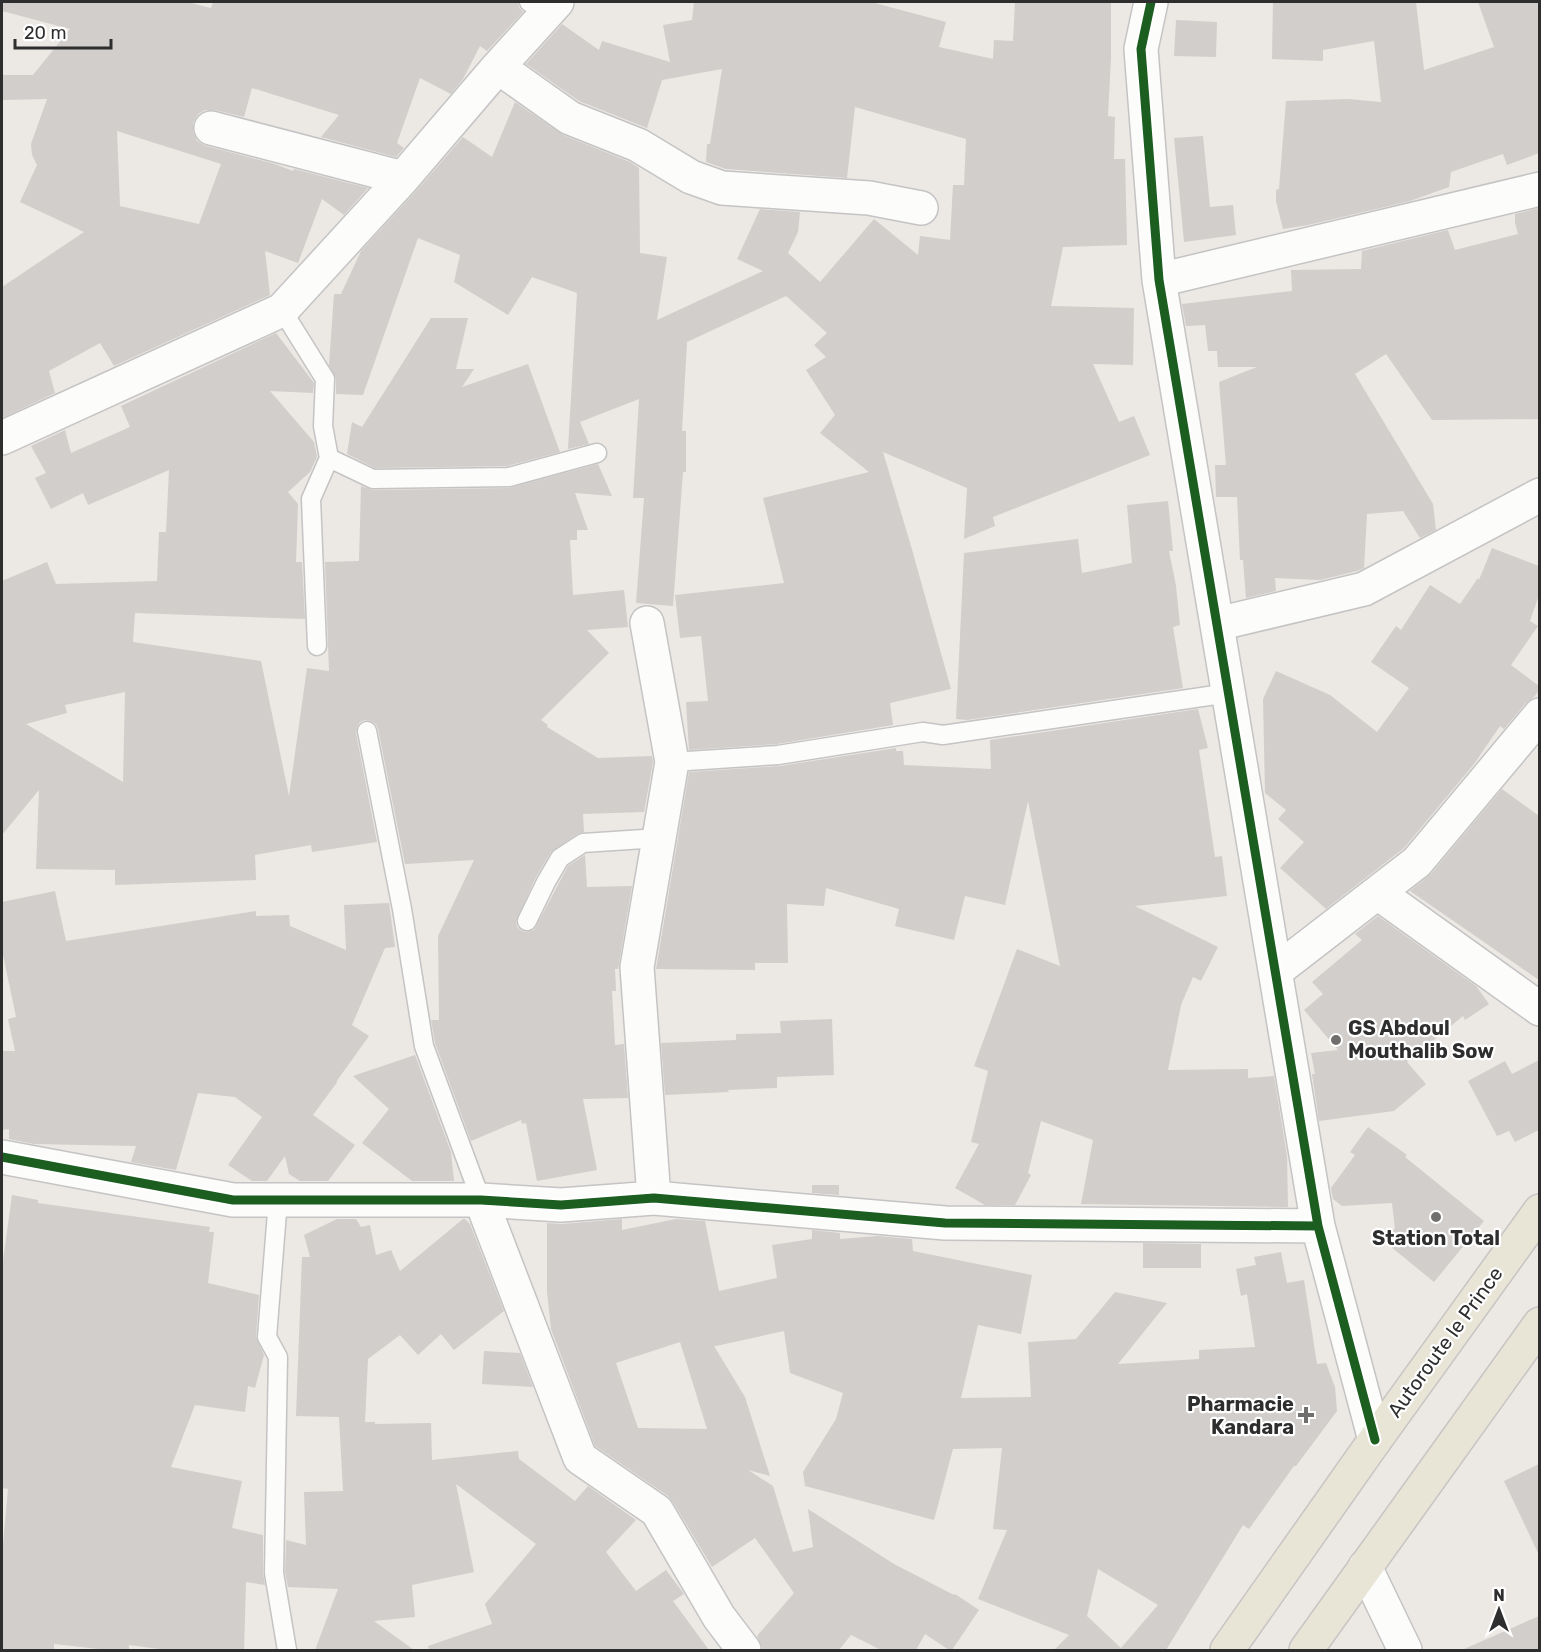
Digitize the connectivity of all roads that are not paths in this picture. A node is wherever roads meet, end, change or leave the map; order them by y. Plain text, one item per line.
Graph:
1 (1151, 2) edge
2 (544, 6) edge
3 (498, 67) junction
4 (212, 128) dead end
5 (403, 178) junction
6 (1539, 189) edge
7 (921, 207) dead end
8 (1159, 280) junction
9 (282, 310) junction
10 (2, 438) edge
11 (597, 453) dead end
12 (329, 458) junction
13 (1539, 495) edge
14 (647, 623) dead end
15 (1217, 624) junction
16 (317, 646) dead end
17 (1229, 693) junction
18 (1539, 715) edge
19 (367, 731) dead end
20 (672, 762) junction
21 (659, 838) junction
22 (1378, 893) junction
23 (527, 921) dead end
24 (1276, 971) junction
25 (1539, 1009) edge
26 (2, 1157) edge
27 (654, 1198) junction
28 (278, 1200) junction
29 (481, 1200) junction
30 (1539, 1211) edge
31 (1318, 1226) junction
32 (1539, 1324) edge
33 (1375, 1440) junction
34 (1365, 1567) junction
35 (287, 1650) edge
36 (744, 1650) edge
37 (1227, 1650) edge
38 (1306, 1650) edge
39 (1405, 1650) edge

1 - 8 street
2 - 3 street
3 - 5 street
3 - 7 street
4 - 5 street
5 - 9 street
6 - 8 street
8 - 15 street
9 - 10 street
9 - 12 lane
11 - 12 lane
12 - 16 lane
13 - 15 street
14 - 20 street
15 - 17 street
17 - 20 lane
17 - 24 street
18 - 22 street
19 - 29 lane
20 - 21 street
21 - 23 lane
21 - 27 street
22 - 24 street
22 - 25 street
24 - 31 street
26 - 28 street
27 - 29 street
27 - 31 street
28 - 29 street
28 - 35 lane
29 - 36 street
30 - 33 main road, Autoroute le Prince
31 - 33 street
32 - 34 main road
33 - 37 main road, Autoroute le Prince
34 - 38 main road
34 - 39 street

